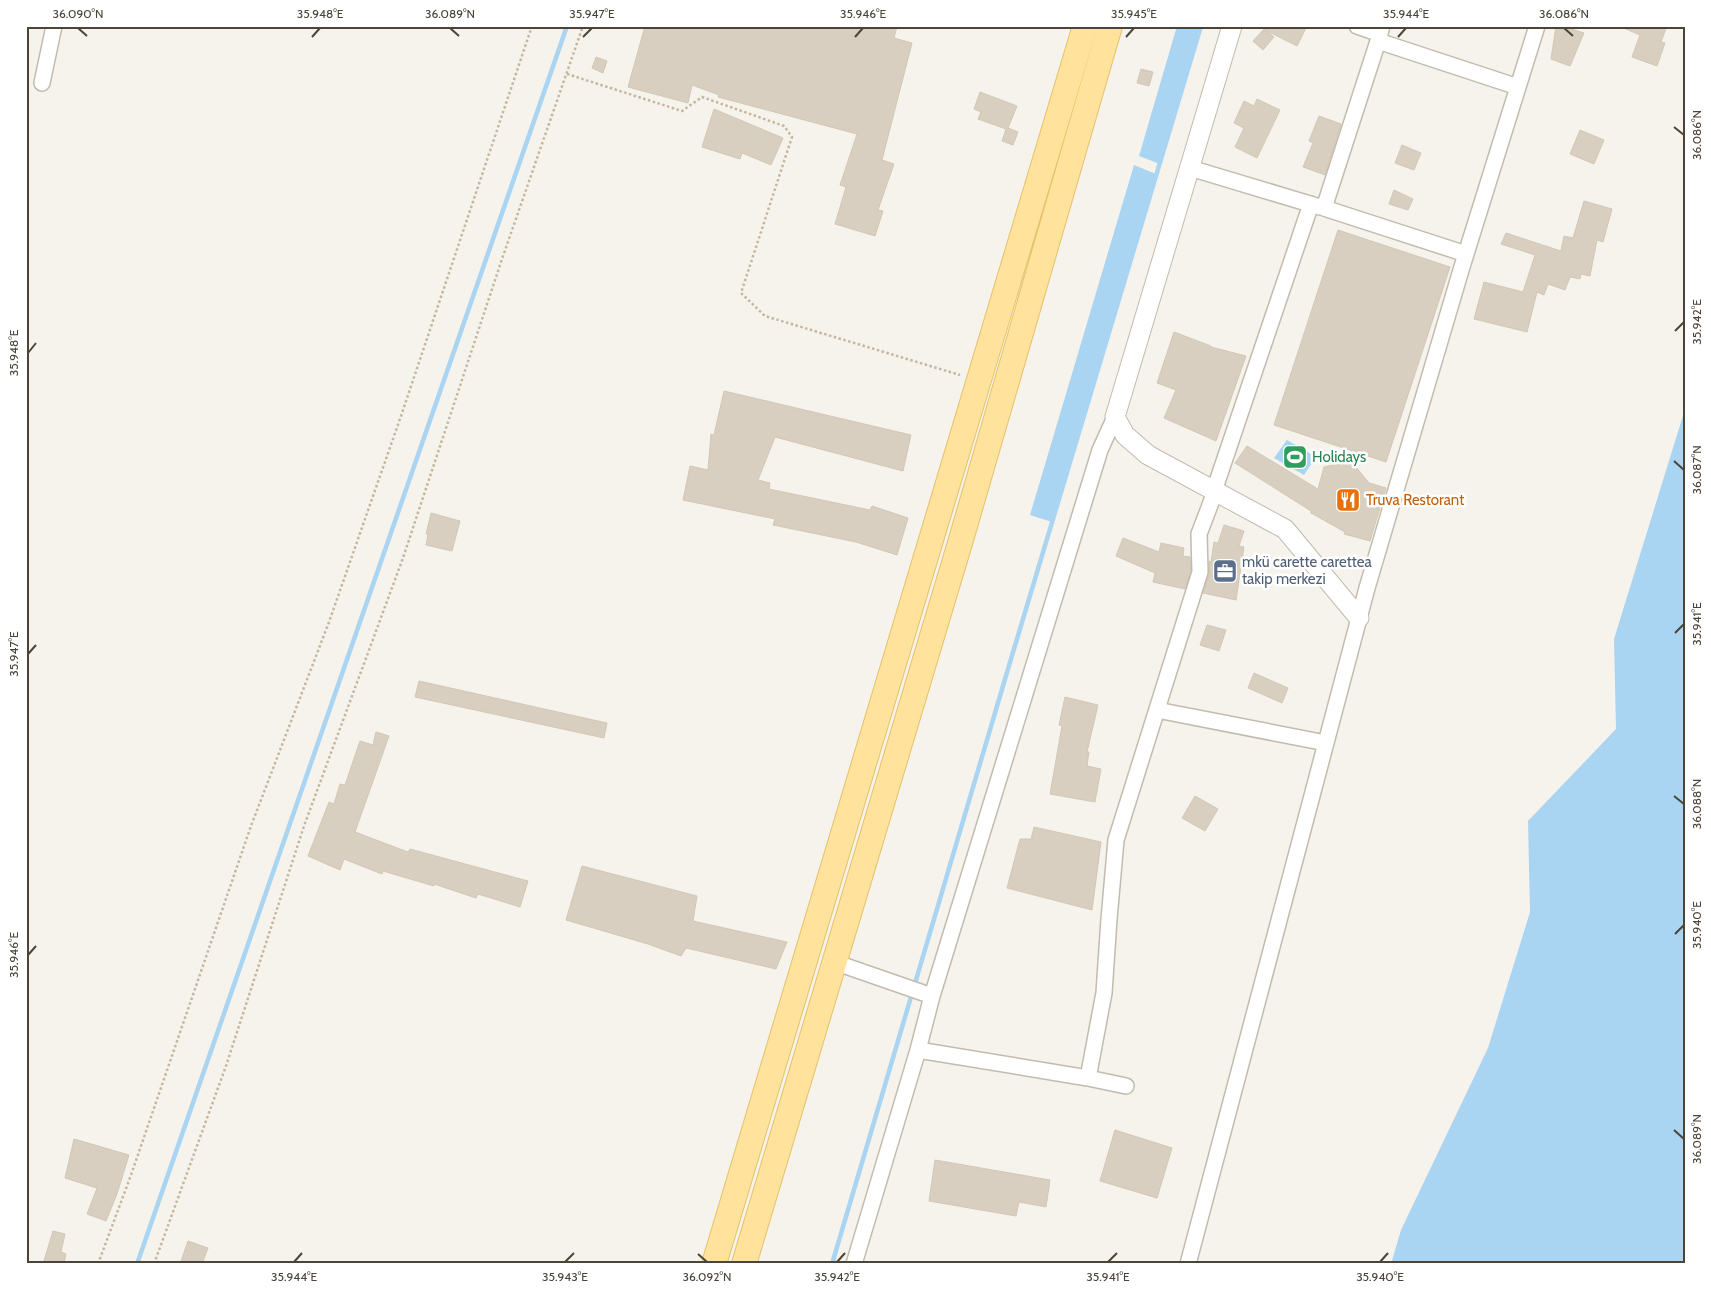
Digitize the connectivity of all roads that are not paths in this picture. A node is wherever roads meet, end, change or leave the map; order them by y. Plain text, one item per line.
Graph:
1 (54, 26) edge
2 (1085, 26) edge
3 (1110, 26) edge
4 (1232, 26) edge
5 (1357, 26) edge
6 (1537, 26) edge
7 (1380, 34) edge
8 (42, 83) dead end
9 (1518, 87) junction
10 (1190, 168) junction
11 (1317, 206) junction
12 (1466, 254) junction
13 (1115, 417) junction
14 (1215, 492) junction
15 (1359, 618) junction
16 (1157, 710) junction
17 (1326, 743) junction
18 (834, 962) junction
19 (932, 996) junction
20 (918, 1050) junction
21 (1088, 1078) junction
22 (1126, 1086) dead end
23 (714, 1264) edge
24 (744, 1264) edge
25 (854, 1264) edge
26 (1188, 1264) edge

1 - 8 street
2 - 23 main road
3 - 18 main road
4 - 10 street
5 - 7 street
6 - 9 street
7 - 9 street
7 - 11 street
9 - 12 street
10 - 11 street
10 - 13 street
11 - 12 street
11 - 14 street
12 - 15 street
13 - 14 street
13 - 19 street
14 - 15 street
14 - 16 street
15 - 17 street
16 - 17 street
16 - 21 street
17 - 26 street
18 - 19 street
18 - 24 main road
19 - 20 street
20 - 21 street
20 - 25 street
21 - 22 street

